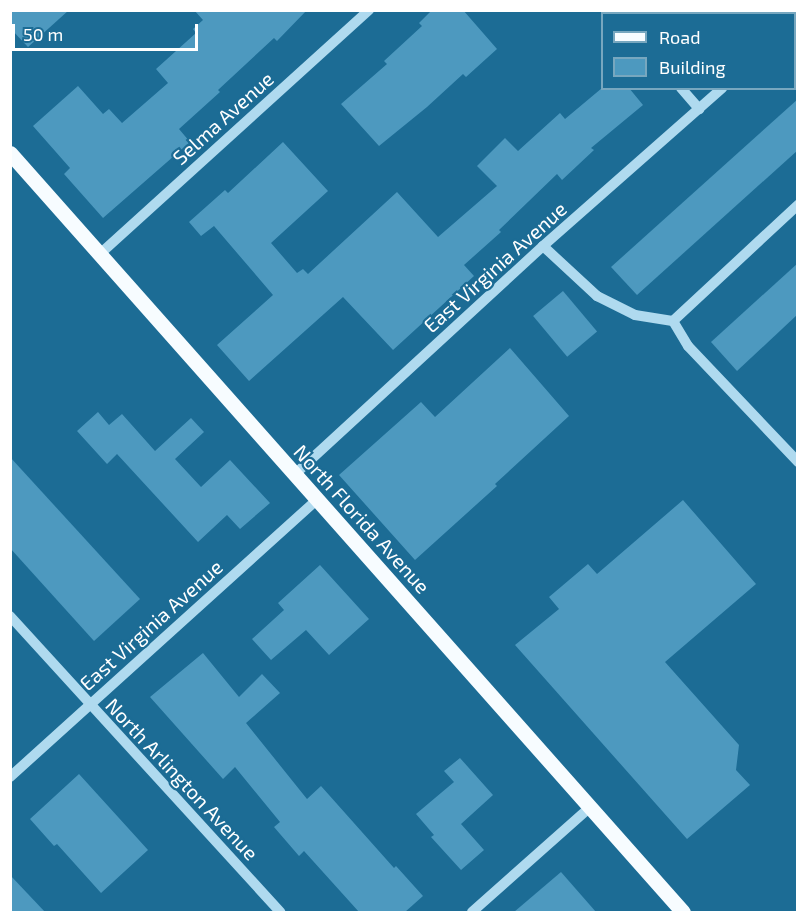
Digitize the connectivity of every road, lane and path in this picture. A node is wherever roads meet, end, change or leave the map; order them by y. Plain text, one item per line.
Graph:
1 (369, 10) edge
2 (683, 90) edge
3 (720, 90) edge
4 (699, 109) junction
5 (10, 153) edge
6 (798, 205) edge
7 (543, 246) junction
8 (101, 253) junction
9 (673, 321) junction
10 (798, 462) edge
11 (294, 475) junction
12 (316, 500) junction
13 (10, 616) edge
14 (90, 705) junction
15 (10, 777) edge
16 (589, 808) junction
17 (280, 912) edge
18 (472, 912) edge
19 (683, 912) edge

1 - 8 street, Selma Avenue
2 - 4 street
3 - 4 street, East Virginia Avenue
4 - 7 street, East Virginia Avenue
5 - 8 main road, North Florida Avenue
6 - 9 street
7 - 9 street
7 - 11 street, East Virginia Avenue
8 - 11 main road, North Florida Avenue
9 - 10 street
11 - 12 main road, North Florida Avenue
12 - 14 street, East Virginia Avenue
12 - 16 main road, North Florida Avenue
13 - 14 street, North Arlington Avenue
14 - 15 street, East Virginia Avenue
14 - 17 street, North Arlington Avenue
16 - 18 street
16 - 19 main road, North Florida Avenue

